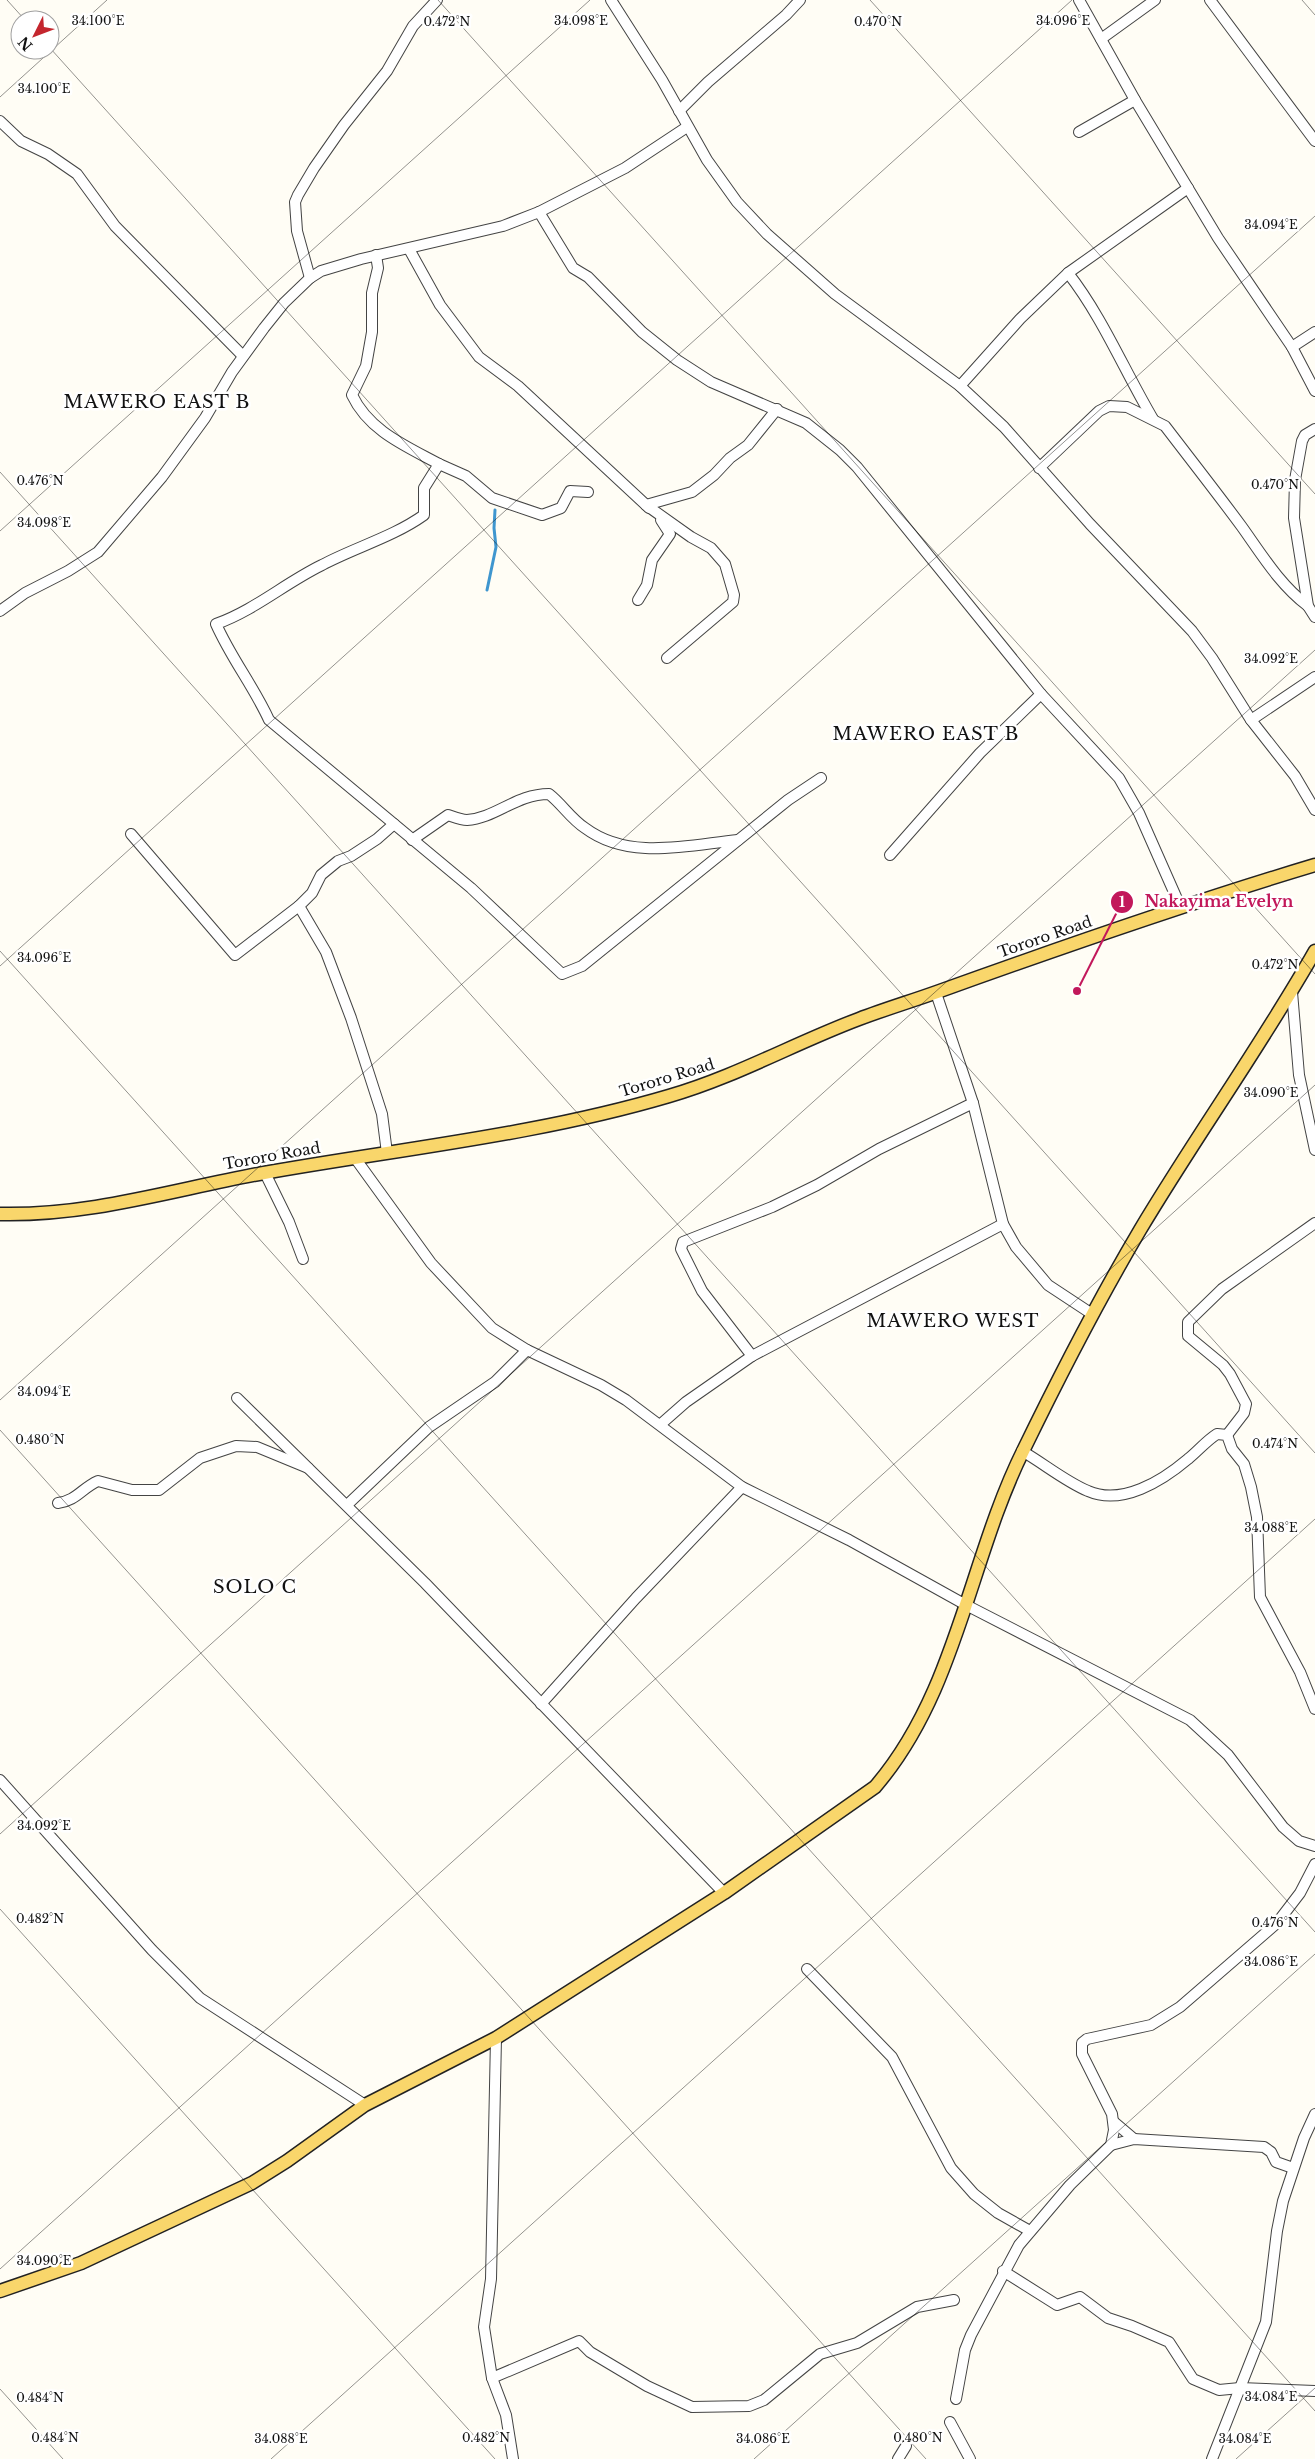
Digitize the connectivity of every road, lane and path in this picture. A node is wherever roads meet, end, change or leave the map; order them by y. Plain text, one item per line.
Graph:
1 (437, 0) edge
2 (611, 0) edge
3 (800, 0) edge
4 (1079, 0) edge
5 (1155, 0) edge
6 (1210, 0) edge
7 (1101, 39) junction
8 (1135, 100) junction
9 (679, 111) junction
10 (0, 121) edge
11 (687, 127) junction
12 (1079, 132) dead end
13 (1315, 142) edge
14 (1188, 188) junction
15 (539, 212) junction
16 (409, 249) junction
17 (376, 255) junction
18 (1068, 273) junction
19 (310, 278) junction
20 (1315, 332) edge
21 (1292, 347) junction
22 (243, 356) junction
23 (960, 386) junction
24 (1315, 391) edge
25 (777, 409) junction
26 (1153, 419) junction
27 (1315, 429) edge
28 (439, 464) junction
29 (1040, 468) junction
30 (588, 492) dead end
31 (646, 505) junction
32 (638, 600) dead end
33 (1308, 606) junction
34 (0, 611) edge
35 (1315, 616) edge
36 (667, 658) dead end
37 (1315, 678) edge
38 (1042, 694) junction
39 (1251, 720) junction
40 (821, 778) dead end
41 (1315, 810) edge
42 (394, 824) junction
43 (130, 834) dead end
44 (412, 840) junction
45 (739, 840) junction
46 (890, 855) dead end
47 (1315, 865) edge
48 (299, 906) junction
49 (1181, 908) junction
50 (1315, 951) edge
51 (1292, 992) junction
52 (936, 993) junction
53 (973, 1103) junction
54 (1315, 1150) edge
55 (387, 1153) junction
56 (355, 1158) junction
57 (265, 1173) junction
58 (0, 1214) edge
59 (1315, 1223) edge
60 (1003, 1224) junction
61 (303, 1259) dead end
62 (1092, 1314) junction
63 (527, 1350) junction
64 (752, 1356) junction
65 (237, 1398) dead end
66 (661, 1424) junction
67 (1226, 1435) junction
68 (1022, 1451) junction
69 (313, 1471) junction
70 (742, 1487) junction
71 (58, 1503) dead end
72 (347, 1505) junction
73 (966, 1605) junction
74 (541, 1704) junction
75 (1315, 1709) edge
76 (0, 1780) edge
77 (1315, 1846) edge
78 (1315, 1864) edge
79 (724, 1894) junction
80 (807, 1969) dead end
81 (496, 2038) junction
82 (364, 2105) junction
83 (1315, 2114) edge
84 (1114, 2122) junction
85 (1134, 2139) junction
86 (1111, 2146) junction
87 (1293, 2168) junction
88 (1030, 2231) junction
89 (1003, 2271) junction
90 (0, 2292) edge
91 (954, 2300) dead end
92 (492, 2378) junction
93 (1240, 2388) junction
94 (1315, 2391) edge
95 (956, 2399) dead end
96 (950, 2422) dead end
97 (906, 2446) dead end
98 (514, 2459) edge
99 (898, 2459) edge
100 (970, 2459) edge
101 (1212, 2459) edge

1 - 19 street
2 - 9 street
3 - 9 street
4 - 7 street
5 - 7 street
6 - 13 street
7 - 8 street
8 - 12 street
8 - 14 street
9 - 11 street
10 - 22 street
11 - 15 street
11 - 23 street
14 - 18 street
14 - 21 street
15 - 16 street
15 - 25 street
16 - 17 street
16 - 31 street
17 - 19 street
17 - 28 street
18 - 23 street
18 - 26 street
19 - 22 street
20 - 21 street
21 - 24 street
22 - 34 street
23 - 29 street
25 - 31 street
25 - 38 street
26 - 29 street
26 - 33 street
27 - 33 street
28 - 30 street
28 - 42 street
29 - 39 street
31 - 32 street
31 - 36 street
33 - 35 street
37 - 39 street
38 - 46 street
38 - 49 street
39 - 41 street
40 - 45 street
42 - 44 street
42 - 48 street
43 - 48 street
44 - 45 street
44 - 45 street
47 - 49 main road, Tororo Road
48 - 55 street
49 - 52 main road, Tororo Road
50 - 51 main road
51 - 54 street
51 - 62 main road
52 - 53 street
52 - 55 main road, Tororo Road
53 - 60 street
53 - 64 street
55 - 56 main road, Tororo Road
56 - 57 main road, Tororo Road
56 - 63 street
57 - 58 main road, Tororo Road
57 - 61 street
59 - 67 street
60 - 62 street
60 - 64 street
62 - 68 main road
63 - 66 street
63 - 72 street
64 - 66 street
65 - 69 street
66 - 70 street
67 - 68 street
67 - 75 street
68 - 73 main road
69 - 71 street
69 - 72 street
70 - 73 street
70 - 74 street
72 - 74 street
73 - 77 street
73 - 79 main road
74 - 79 street
76 - 82 street
78 - 84 street
79 - 81 main road
80 - 88 street
81 - 82 main road
81 - 92 street
82 - 90 main road
83 - 87 street
84 - 85 street
84 - 86 street
85 - 86 street
85 - 87 street
86 - 88 street
87 - 93 street
88 - 89 street
89 - 93 street
89 - 95 street
91 - 92 street
92 - 98 street
93 - 94 street
93 - 101 street
96 - 100 street
97 - 99 street

